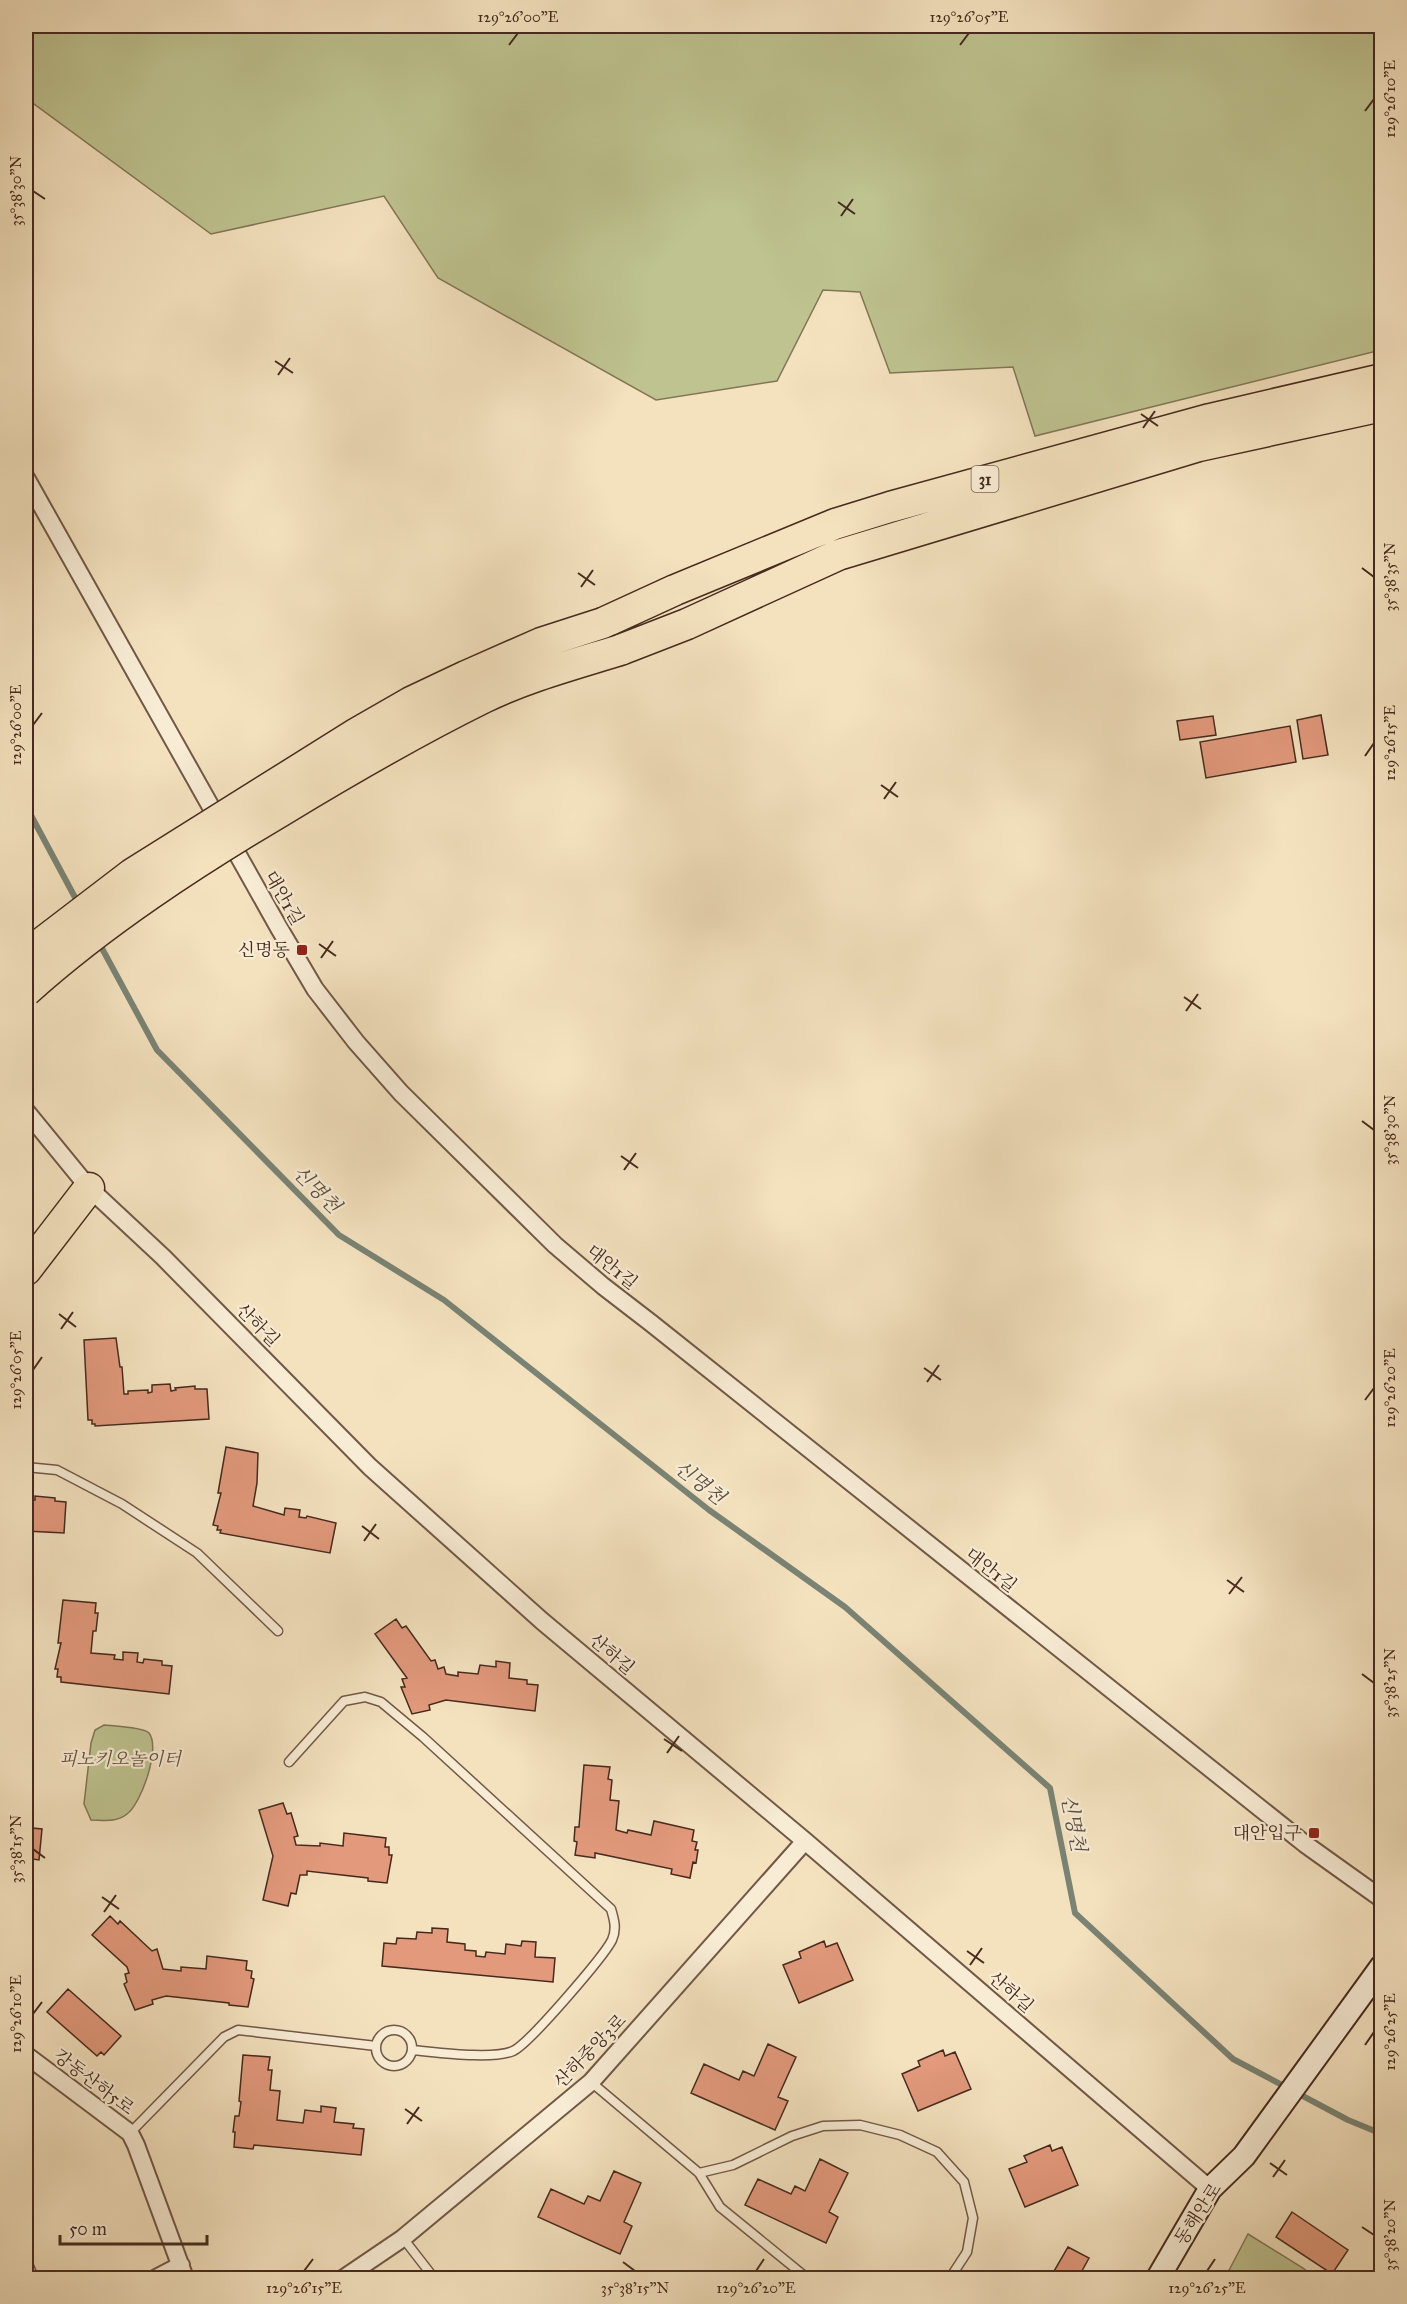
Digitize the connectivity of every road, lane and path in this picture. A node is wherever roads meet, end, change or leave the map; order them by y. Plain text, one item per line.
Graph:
1 (1382, 379) edge
2 (1382, 406) edge
3 (26, 478) edge
4 (26, 955) edge
5 (26, 991) edge
6 (26, 1112) edge
7 (89, 1188) junction
8 (26, 1270) edge
9 (26, 1467) edge
10 (278, 1631) dead end
11 (289, 1762) dead end
12 (805, 1842) junction
13 (1382, 1899) edge
14 (1382, 1966) edge
15 (376, 2046) junction
16 (412, 2050) junction
17 (26, 2055) edge
18 (591, 2082) junction
19 (130, 2133) junction
20 (699, 2173) junction
21 (1210, 2189) junction
22 (403, 2238) junction
23 (26, 2259) edge
24 (183, 2272) edge
25 (34, 2278) edge
26 (156, 2278) edge
27 (344, 2278) edge
28 (434, 2278) edge
29 (807, 2278) edge
30 (946, 2278) edge
31 (1158, 2278) edge

1 - 4 highway, 31, bridge
2 - 5 highway, bridge
3 - 13 street, 대안1길
6 - 7 street, 산하길
7 - 8 highway
7 - 12 street, 산하길
9 - 10 lane
11 - 16 lane
12 - 18 street, 산하중앙3로
12 - 21 street, 산하길
14 - 21 main road, 동해안로
15 - 16 lane
15 - 16 lane
15 - 19 lane
17 - 19 street, 강동산하5로
18 - 20 lane
18 - 22 street, 산하중앙3로
19 - 24 street, 강동산하5로
20 - 29 lane
20 - 30 lane
21 - 31 main road, 동해안로
22 - 27 street, 산하중앙3로
22 - 28 lane
23 - 25 lane
24 - 26 street

